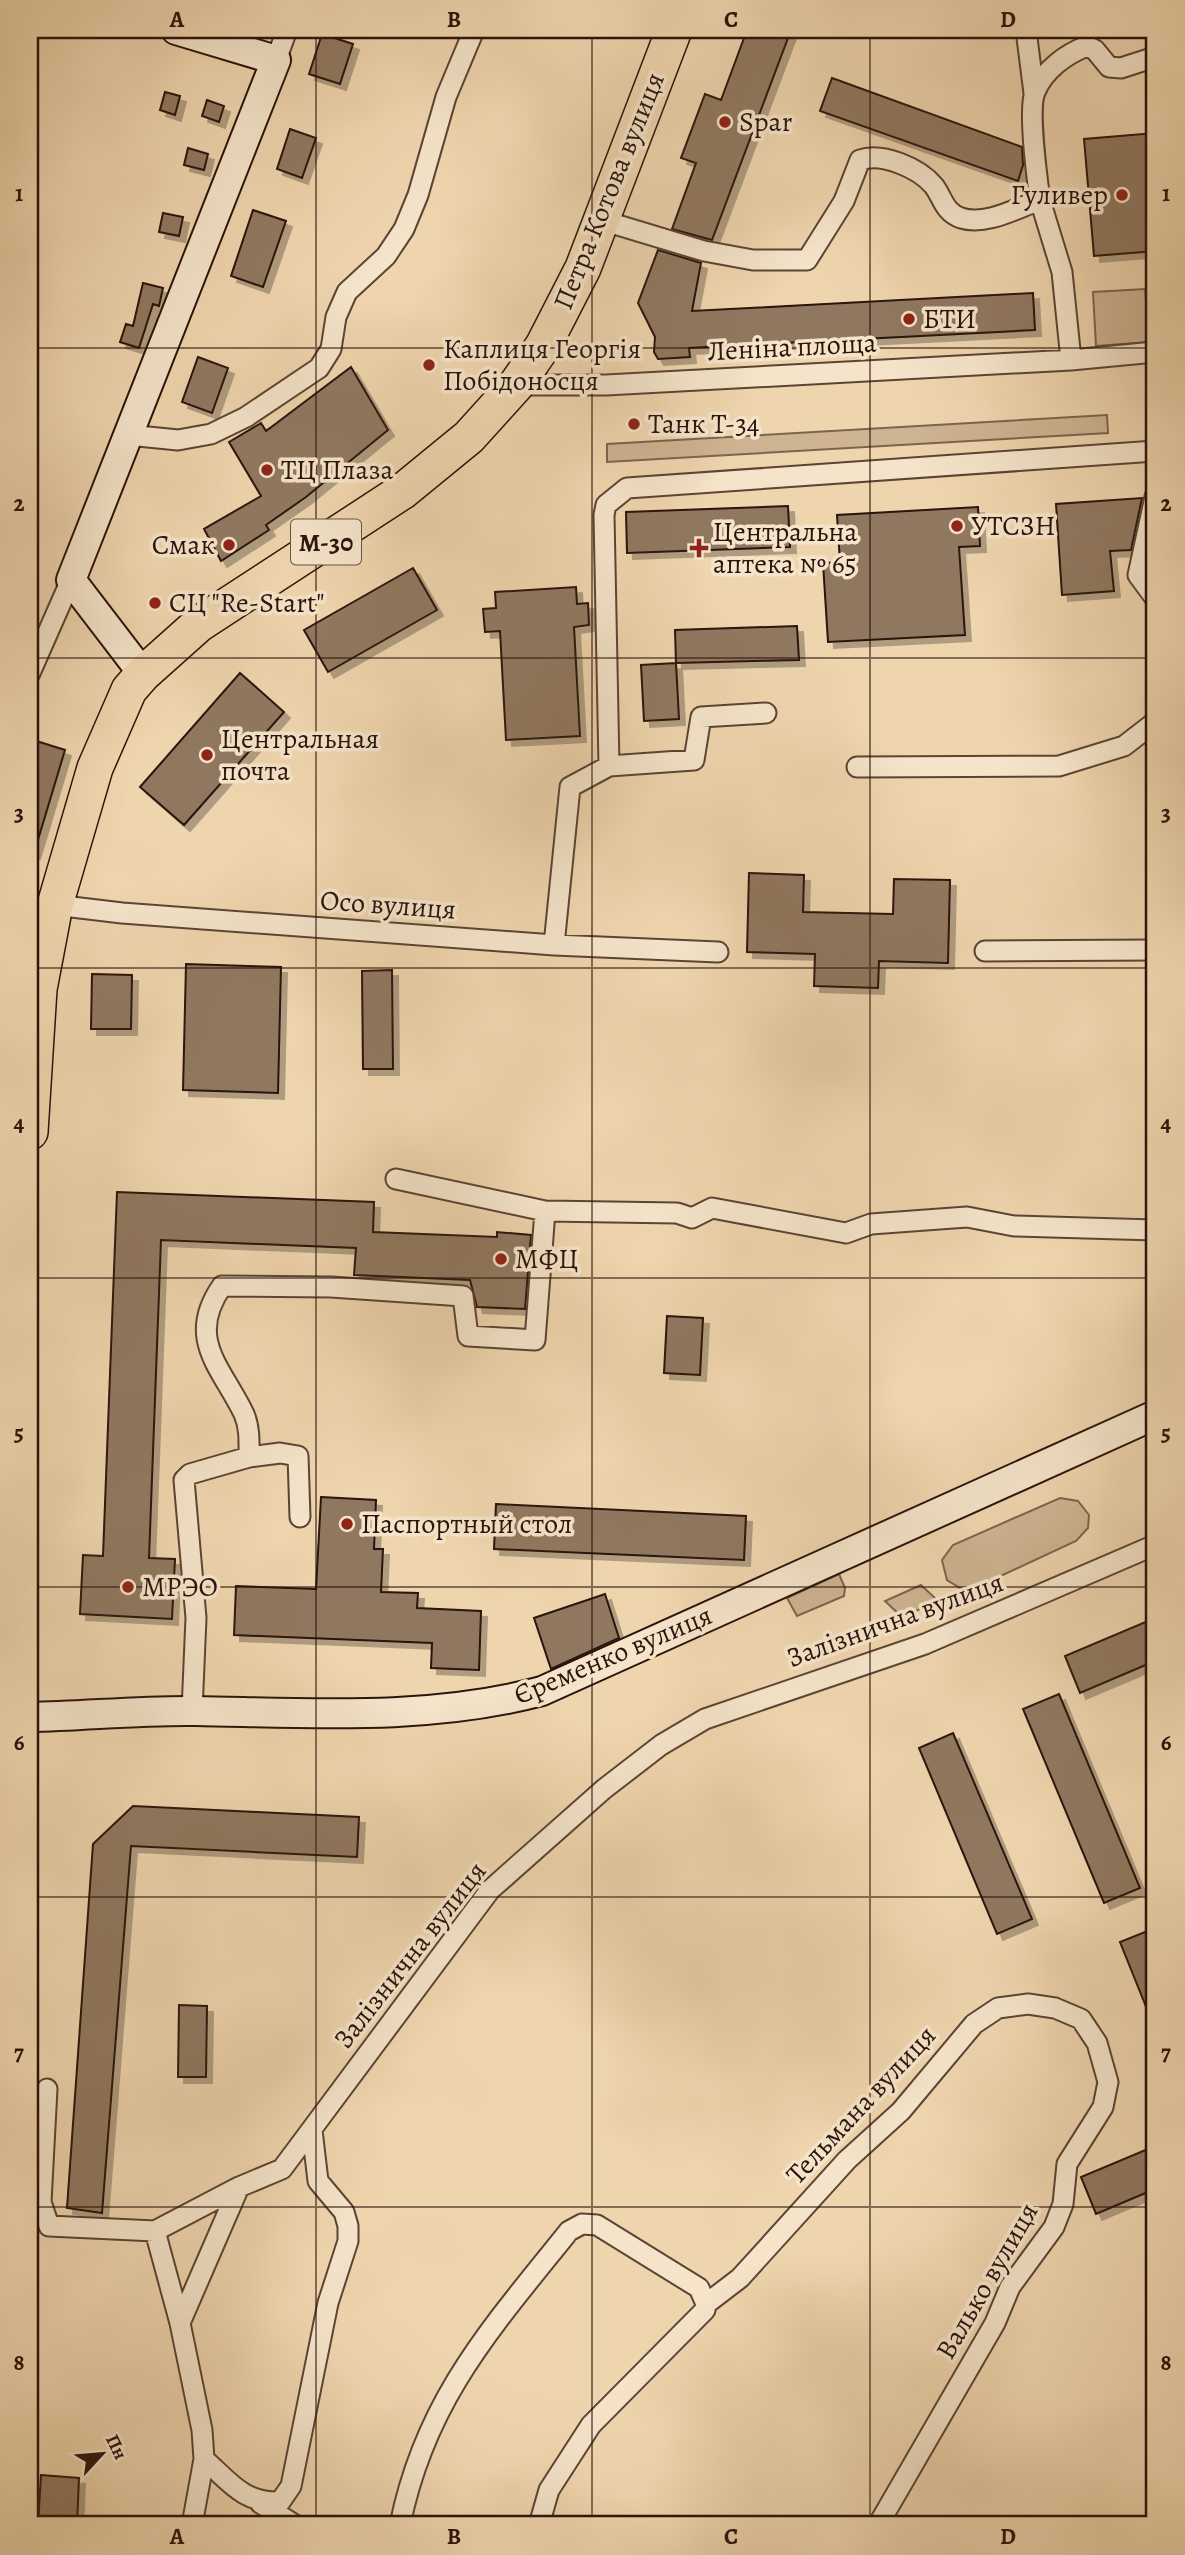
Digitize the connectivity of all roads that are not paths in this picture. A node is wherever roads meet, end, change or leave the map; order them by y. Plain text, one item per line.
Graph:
1 (176, 30) edge
2 (287, 30) edge
3 (474, 30) edge
4 (674, 30) edge
5 (1026, 30) edge
6 (1155, 57) edge
7 (276, 60) junction
8 (1034, 93) junction
9 (1040, 200) junction
10 (601, 220) junction
11 (1155, 352) edge
12 (1071, 360) junction
13 (516, 385) junction
14 (128, 435) junction
15 (1155, 451) edge
16 (1155, 498) edge
17 (71, 580) junction
18 (1155, 598) edge
19 (30, 673) edge
20 (136, 682) junction
21 (766, 713) dead end
22 (1155, 722) edge
23 (609, 766) junction
24 (858, 767) dead end
25 (55, 905) junction
26 (554, 945) junction
27 (1155, 950) edge
28 (985, 951) dead end
29 (718, 952) dead end
30 (30, 1132) edge
31 (396, 1179) dead end
32 (545, 1211) junction
33 (1155, 1230) edge
34 (1155, 1415) edge
35 (249, 1457) junction
36 (300, 1517) dead end
37 (1155, 1545) edge
38 (192, 1711) junction
39 (30, 1717) edge
40 (1081, 2019) joint
41 (47, 2088) dead end
42 (312, 2130) junction
43 (239, 2188) junction
44 (155, 2231) junction
45 (706, 2304) junction
46 (180, 2323) junction
47 (204, 2459) junction
48 (260, 2503) junction
49 (192, 2525) edge
50 (295, 2525) edge
51 (400, 2525) edge
52 (539, 2525) edge
53 (878, 2525) edge

1 - 7 street
2 - 7 street
3 - 14 street
4 - 10 highway, Петра Котова вулиця / М-30
5 - 8 street
6 - 8 street
7 - 14 street
8 - 9 street
9 - 10 street
9 - 12 street
10 - 13 highway, Петра Котова вулиця / М-30
11 - 12 street, Леніна площа
12 - 13 street, Леніна площа
13 - 20 highway, М-30
14 - 17 street
15 - 23 street
16 - 18 street
17 - 19 street
17 - 20 street
20 - 25 highway, М-30
21 - 23 street
22 - 24 street
23 - 26 street
25 - 26 street, Осо вулиця
25 - 30 highway, М-30
26 - 29 street, Осо вулиця
27 - 28 street
31 - 32 street
32 - 33 street
32 - 35 street
34 - 38 street, Єременко вулиця
35 - 36 street
35 - 38 street
37 - 42 street, Залізнична вулиця
38 - 39 street, Єременко вулиця
40 - 45 street, Тельмана вулиця
40 - 53 street, Валько вулиця
41 - 44 street
42 - 43 street, Залізнична вулиця
42 - 48 street
43 - 44 street, Залізнична вулиця
43 - 46 street
44 - 46 street
45 - 51 street
45 - 52 street, Тельмана вулиця
46 - 47 street
47 - 48 street
47 - 49 street
48 - 50 street

